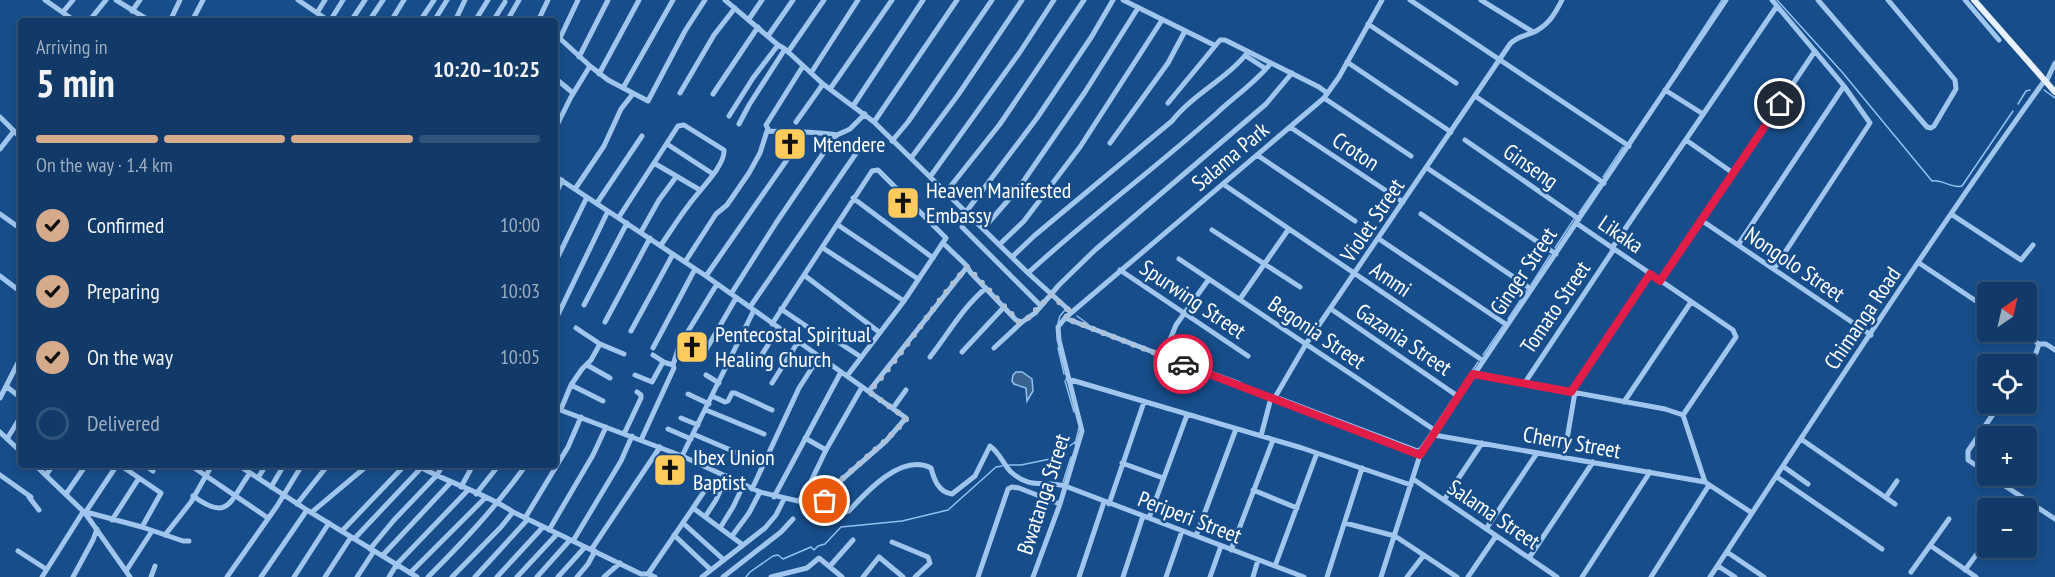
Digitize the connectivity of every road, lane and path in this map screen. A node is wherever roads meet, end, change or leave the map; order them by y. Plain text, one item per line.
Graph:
1 (45, 0) edge
2 (73, 0) edge
3 (106, 0) edge
4 (116, 0) edge
5 (140, 0) edge
6 (180, 0) edge
7 (203, 0) edge
8 (298, 0) edge
9 (325, 0) edge
10 (343, 0) edge
11 (365, 0) edge
12 (383, 0) edge
13 (404, 0) edge
14 (434, 0) edge
15 (447, 0) edge
16 (465, 0) edge
17 (488, 0) edge
18 (519, 0) edge
19 (548, 0) edge
20 (578, 0) edge
21 (608, 0) edge
22 (639, 0) edge
23 (672, 0) edge
24 (705, 0) edge
25 (725, 0) edge
26 (735, 0) edge
27 (762, 0) edge
28 (793, 0) edge
29 (824, 0) edge
30 (858, 0) edge
31 (892, 0) edge
32 (923, 0) edge
33 (957, 0) edge
34 (992, 0) edge
35 (1023, 0) edge
36 (1054, 0) edge
37 (1084, 0) edge
38 (1113, 0) edge
39 (1122, 0) edge
40 (1382, 0) edge
41 (1410, 0) edge
42 (1481, 0) edge
43 (1562, 0) edge
44 (1726, 0) edge
45 (1772, 0) edge
46 (1818, 0) edge
47 (1888, 0) edge
48 (1965, 0) edge
49 (1974, 0) edge
50 (503, 1) edge
51 (305, 2) edge
52 (1777, 6) junction
53 (514, 7) junction
54 (733, 7) junction
55 (1138, 8) junction
56 (132, 11) junction
57 (63, 12) junction
58 (317, 13) junction
59 (71, 18) edge
60 (91, 18) edge
61 (145, 18) edge
62 (171, 18) edge
63 (194, 18) edge
64 (324, 18) edge
65 (331, 18) edge
66 (353, 18) edge
67 (371, 18) edge
68 (393, 18) edge
69 (422, 18) edge
70 (436, 18) edge
71 (456, 18) edge
72 (477, 18) edge
73 (494, 18) edge
74 (508, 18) edge
75 (539, 18) edge
76 (749, 19) junction
77 (1162, 20) junction
78 (1368, 24) junction
79 (759, 27) junction
80 (1185, 31) junction
81 (1533, 32) junction
82 (558, 34) edge
83 (768, 36) junction
84 (558, 37) edge
85 (1999, 40) dead end
86 (778, 45) junction
87 (1214, 45) junction
88 (786, 50) junction
89 (1815, 51) junction
90 (1247, 54) junction
91 (579, 57) junction
92 (1499, 61) junction
93 (1347, 62) junction
94 (1271, 63) junction
95 (2055, 63) edge
96 (590, 66) junction
97 (803, 66) junction
98 (1266, 69) junction
99 (811, 73) junction
100 (1292, 73) junction
101 (599, 74) junction
102 (558, 80) edge
103 (2045, 81) junction
104 (1456, 83) dead end
105 (823, 84) junction
106 (1844, 86) junction
107 (623, 88) junction
108 (830, 89) junction
109 (1665, 90) junction
110 (2055, 92) edge
111 (573, 93) junction
112 (680, 93) dead end
113 (632, 94) junction
114 (713, 94) dead end
115 (1326, 96) junction
116 (1476, 96) junction
117 (1168, 104) dead end
118 (853, 106) junction
119 (558, 112) edge
120 (865, 114) junction
121 (1703, 114) junction
122 (562, 115) junction
123 (729, 116) dead end
124 (0, 117) edge
125 (796, 122) dead end
126 (874, 122) junction
127 (558, 123) edge
128 (739, 124) dead end
129 (1290, 127) junction
130 (14, 131) junction
131 (769, 131) junction
132 (1451, 132) junction
133 (18, 135) edge
134 (837, 135) junction
135 (642, 136) dead end
136 (1465, 140) dead end
137 (1686, 140) junction
138 (801, 141) dead end
139 (892, 141) junction
140 (1110, 143) dead end
141 (666, 144) junction
142 (1629, 146) junction
143 (0, 149) edge
144 (857, 152) dead end
145 (1257, 155) junction
146 (1411, 156) dead end
147 (911, 158) junction
148 (654, 162) junction
149 (1427, 168) junction
150 (1733, 173) junction
151 (713, 174) junction
152 (676, 177) junction
153 (930, 177) junction
154 (558, 178) edge
155 (562, 180) junction
156 (1604, 183) junction
157 (1222, 184) junction
158 (558, 189) edge
159 (575, 189) junction
160 (700, 190) junction
161 (946, 192) junction
162 (588, 197) junction
163 (854, 198) junction
164 (1404, 202) junction
165 (597, 203) junction
166 (608, 211) junction
167 (966, 213) junction
168 (0, 214) edge
169 (1421, 214) dead end
170 (1951, 214) junction
171 (619, 217) junction
172 (1701, 220) junction
173 (1355, 221) dead end
174 (1577, 221) junction
175 (627, 223) junction
176 (838, 225) junction
177 (962, 226) dead end
178 (18, 227) edge
179 (983, 229) junction
180 (1212, 230) dead end
181 (1288, 230) junction
182 (641, 232) junction
183 (650, 237) junction
184 (1379, 239) junction
185 (943, 243) junction
186 (1000, 244) junction
187 (661, 245) junction
188 (1738, 245) junction
189 (2033, 245) dead end
190 (823, 248) junction
191 (1613, 249) junction
192 (673, 254) junction
193 (1556, 254) junction
194 (1012, 256) junction
195 (558, 257) edge
196 (933, 258) junction
197 (1179, 259) dead end
198 (685, 262) junction
199 (1919, 263) junction
200 (1264, 264) junction
201 (967, 267) junction
202 (695, 269) junction
203 (1774, 269) junction
204 (1120, 270) junction
205 (1028, 273) junction
206 (1355, 274) junction
207 (1650, 274) junction
208 (804, 275) junction
209 (0, 276) edge
210 (706, 276) junction
211 (918, 279) junction
212 (1209, 279) junction
213 (1660, 281) junction
214 (717, 284) junction
215 (1300, 287) dead end
216 (986, 288) junction
217 (1531, 289) junction
218 (18, 290) edge
219 (1051, 295) junction
220 (734, 296) junction
221 (1240, 299) junction
222 (904, 301) junction
223 (1691, 302) junction
224 (1977, 302) edge
225 (584, 305) dead end
226 (1041, 306) junction
227 (1004, 307) junction
228 (752, 309) junction
229 (781, 309) junction
230 (1331, 309) junction
231 (1071, 312) junction
232 (1184, 313) junction
233 (558, 315) edge
234 (1065, 318) junction
235 (605, 322) dead end
236 (1022, 322) junction
237 (772, 324) junction
238 (1507, 325) junction
239 (576, 328) dead end
240 (778, 329) junction
241 (812, 330) dead end
242 (631, 331) dead end
243 (879, 332) junction
244 (1870, 335) junction
245 (835, 339) dead end
246 (798, 342) junction
247 (2036, 342) edge
248 (600, 344) junction
249 (1306, 344) junction
250 (2039, 344) junction
251 (652, 348) dead end
252 (994, 348) dead end
253 (2055, 350) edge
254 (962, 352) dead end
255 (624, 354) dead end
256 (2035, 354) edge
257 (653, 355) dead end
258 (703, 355) dead end
259 (1248, 356) dead end
260 (819, 357) junction
261 (861, 357) junction
262 (930, 357) dead end
263 (1163, 357) junction
264 (1482, 360) junction
265 (664, 362) junction
266 (18, 363) edge
267 (756, 364) dead end
268 (587, 365) junction
269 (673, 365) junction
270 (18, 372) edge
271 (840, 372) junction
272 (13, 373) junction
273 (1473, 374) junction
274 (635, 375) dead end
275 (705, 375) dead end
276 (847, 376) junction
277 (610, 378) dead end
278 (1068, 379) junction
279 (772, 383) dead end
280 (719, 384) junction
281 (1524, 384) junction
282 (6, 386) junction
283 (571, 386) junction
284 (862, 387) junction
285 (906, 390) dead end
286 (637, 392) dead end
287 (869, 392) junction
288 (1573, 392) junction
289 (688, 394) dead end
290 (18, 396) edge
291 (712, 396) junction
292 (1459, 397) junction
293 (0, 398) edge
294 (1273, 398) junction
295 (603, 401) dead end
296 (1144, 402) junction
297 (1623, 402) junction
298 (707, 407) junction
299 (558, 408) edge
300 (893, 408) junction
301 (558, 410) edge
302 (772, 410) dead end
303 (1188, 415) junction
304 (1683, 415) junction
305 (581, 417) junction
306 (681, 418) dead end
307 (18, 421) edge
308 (698, 425) junction
309 (606, 427) junction
310 (668, 429) dead end
311 (1236, 429) junction
312 (0, 432) edge
313 (1435, 433) junction
314 (624, 434) junction
315 (764, 434) dead end
316 (632, 436) junction
317 (692, 436) junction
318 (1261, 436) junction
319 (805, 438) junction
320 (1977, 438) edge
321 (7, 439) junction
322 (1801, 439) junction
323 (641, 440) junction
324 (1273, 440) junction
325 (1482, 443) junction
326 (660, 447) junction
327 (18, 449) edge
328 (826, 450) junction
329 (1317, 453) junction
330 (1537, 453) junction
331 (1420, 455) junction
332 (682, 456) junction
333 (1564, 457) junction
334 (754, 460) dead end
335 (1593, 462) junction
336 (1122, 463) junction
337 (558, 464) edge
338 (1784, 466) junction
339 (1977, 466) edge
340 (38, 468) edge
341 (51, 468) edge
342 (84, 468) edge
343 (117, 468) edge
344 (124, 468) edge
345 (148, 468) edge
346 (195, 468) edge
347 (210, 468) edge
348 (264, 468) edge
349 (282, 468) edge
350 (300, 468) edge
351 (326, 468) edge
352 (364, 468) edge
353 (402, 468) edge
354 (417, 468) edge
355 (423, 468) edge
356 (441, 468) edge
357 (471, 468) edge
358 (497, 468) edge
359 (524, 468) edge
360 (556, 468) edge
361 (1362, 468) junction
362 (248, 470) edge
363 (153, 471) dead end
364 (1650, 472) junction
365 (0, 475) edge
366 (46, 475) junction
367 (206, 475) junction
368 (437, 476) junction
369 (727, 476) junction
370 (1777, 477) junction
371 (139, 478) junction
372 (258, 478) junction
373 (1163, 478) junction
374 (1898, 481) dead end
375 (451, 482) junction
376 (1412, 482) junction
377 (744, 483) junction
378 (709, 484) dead end
379 (1707, 484) junction
380 (1808, 484) dead end
381 (1065, 486) junction
382 (2007, 486) edge
383 (271, 487) junction
384 (461, 487) junction
385 (752, 489) junction
386 (468, 490) junction
387 (1252, 490) junction
388 (760, 492) junction
389 (66, 494) junction
390 (476, 494) junction
391 (234, 495) junction
392 (283, 495) junction
393 (193, 496) junction
394 (774, 497) junction
395 (1886, 497) junction
396 (485, 498) junction
397 (784, 499) junction
398 (1444, 500) junction
399 (499, 502) junction
400 (1107, 503) junction
401 (297, 504) junction
402 (1060, 504) junction
403 (1895, 504) dead end
404 (693, 508) junction
405 (1297, 508) junction
406 (39, 510) dead end
407 (310, 511) junction
408 (84, 512) junction
409 (513, 512) junction
410 (1752, 513) junction
411 (705, 517) junction
412 (1146, 517) junction
413 (268, 518) junction
414 (526, 518) junction
415 (793, 519) dead end
416 (1949, 519) dead end
417 (2055, 519) edge
418 (112, 520) junction
419 (329, 523) junction
420 (682, 523) junction
421 (1345, 523) junction
422 (142, 527) junction
423 (543, 527) junction
424 (720, 528) junction
425 (765, 528) junction
426 (1486, 529) junction
427 (549, 530) junction
428 (152, 531) junction
429 (342, 531) junction
430 (1182, 531) junction
431 (97, 532) junction
432 (557, 534) junction
433 (165, 535) junction
434 (674, 536) junction
435 (732, 536) junction
436 (1196, 536) junction
437 (1395, 536) junction
438 (1496, 536) junction
439 (773, 537) junction
440 (353, 538) junction
441 (854, 540) dead end
442 (189, 541) dead end
443 (572, 541) junction
444 (892, 542) dead end
445 (743, 545) junction
446 (1221, 546) junction
447 (1931, 546) junction
448 (590, 549) junction
449 (1882, 549) dead end
450 (372, 550) junction
451 (1231, 550) junction
452 (18, 551) dead end
453 (703, 551) dead end
454 (1727, 552) junction
455 (1977, 554) edge
456 (1424, 555) junction
457 (382, 556) junction
458 (697, 557) junction
459 (1529, 558) junction
460 (724, 560) junction
461 (1258, 560) junction
462 (620, 563) junction
463 (397, 564) junction
464 (155, 566) dead end
465 (830, 566) junction
466 (1275, 566) junction
467 (1718, 566) junction
468 (46, 569) junction
469 (710, 569) junction
470 (1965, 570) junction
471 (126, 571) junction
472 (1548, 571) junction
473 (1911, 572) dead end
474 (410, 573) junction
475 (648, 574) junction
476 (796, 575) edge
477 (231, 576) edge
478 (1297, 576) edge
479 (42, 577) edge
480 (74, 577) edge
481 (130, 577) edge
482 (152, 577) edge
483 (261, 577) edge
484 (294, 577) edge
485 (326, 577) edge
486 (357, 577) edge
487 (388, 577) edge
488 (417, 577) edge
489 (428, 577) edge
490 (452, 577) edge
491 (475, 577) edge
492 (497, 577) edge
493 (517, 577) edge
494 (537, 577) edge
495 (558, 577) edge
496 (577, 577) edge
497 (604, 577) edge
498 (655, 577) edge
499 (702, 577) edge
500 (723, 577) edge
501 (771, 577) edge
502 (842, 577) edge
503 (863, 577) edge
504 (903, 577) edge
505 (915, 577) edge
506 (978, 577) edge
507 (1033, 577) edge
508 (1079, 577) edge
509 (1123, 577) edge
510 (1166, 577) edge
511 (1210, 577) edge
512 (1253, 577) edge
513 (1304, 577) edge
514 (1327, 577) edge
515 (1381, 577) edge
516 (1407, 577) edge
517 (1457, 577) edge
518 (1468, 577) edge
519 (1544, 577) edge
520 (1557, 577) edge
521 (1582, 577) edge
522 (1651, 577) edge
523 (1710, 577) edge
524 (1735, 577) edge
525 (1764, 577) edge
526 (1976, 577) edge

1 - 57 street
2 - 57 street
3 - 60 street
4 - 56 street
5 - 56 street
6 - 62 street
7 - 63 street
8 - 51 street
9 - 58 street
10 - 65 street
11 - 66 street
12 - 67 street
13 - 68 street
14 - 69 street
15 - 70 street
16 - 71 street
17 - 72 street
18 - 53 street
19 - 75 street
20 - 82 street
21 - 91 street
22 - 101 street
23 - 107 street
24 - 113 street
25 - 54 street
26 - 54 street
27 - 76 street
28 - 83 street
29 - 88 street
30 - 99 street
31 - 108 street
32 - 118 street
33 - 126 street
34 - 139 street
35 - 147 street
36 - 153 street
37 - 161 street
38 - 167 street
39 - 55 street
40 - 78 street, Salama Park
41 - 92 street
42 - 81 street
43 - 81 street, Violet Street
44 - 109 street, Ginger Street
45 - 52 street
46 - 47 street
48 - 85 street
49 - 103 main road
50 - 53 street
50 - 73 street
51 - 58 street
52 - 89 street
52 - 121 street, Tomato Street
53 - 74 street
54 - 76 street
54 - 112 street
55 - 77 street
55 - 179 street
56 - 61 street
57 - 59 street
58 - 64 street
76 - 79 street
77 - 80 street
77 - 186 street
78 - 93 street, Salama Park
78 - 104 street
79 - 83 street
79 - 114 street
80 - 87 street
80 - 140 street
81 - 92 street, Violet Street
83 - 86 street
84 - 91 street
86 - 88 street
86 - 123 street
87 - 90 street
87 - 117 street
88 - 97 street
88 - 128 street
89 - 106 street
89 - 150 street
90 - 94 street
90 - 98 street
90 - 194 street
91 - 96 street
92 - 116 street, Violet Street
92 - 142 street
93 - 115 street, Salama Park
93 - 132 street
94 - 98 street
94 - 100 street
95 - 103 street, Chimanga Road
96 - 101 street
96 - 111 street
97 - 99 street
97 - 131 street
98 - 205 street
99 - 105 street
100 - 115 street
100 - 219 street
101 - 107 street
102 - 111 street
103 - 110 main road
103 - 170 street, Chimanga Road
105 - 108 street
105 - 125 street
106 - 188 street
106 - 203 street
107 - 113 street
108 - 118 street
109 - 121 street
109 - 142 street, Ginger Street
111 - 122 street
113 - 159 street
115 - 129 street, Salama Park
115 - 146 street
116 - 132 street, Violet Street
116 - 156 street
118 - 120 street
119 - 122 street
120 - 126 street
120 - 134 street
121 - 137 street, Tomato Street
122 - 127 street
124 - 130 street
126 - 139 street
129 - 145 street, Salama Park
129 - 164 street, Croton
130 - 133 street
130 - 143 street
131 - 134 street
131 - 198 street
132 - 149 street, Violet Street
134 - 220 street
135 - 165 street
136 - 174 street, Ginseng
137 - 150 street
137 - 191 street, Tomato Street
138 - 210 street
139 - 147 street
141 - 148 street
141 - 151 street
141 - 151 street
142 - 156 street, Ginger Street
144 - 228 street
145 - 157 street, Salama Park
145 - 173 street
147 - 153 street
148 - 152 street
148 - 171 street
149 - 164 street, Violet Street
149 - 193 street
150 - 172 street
151 - 160 street
152 - 160 street
152 - 182 street
153 - 161 street
154 - 155 street
155 - 158 street
155 - 159 street
156 - 174 street, Ginger Street
157 - 181 street, Ammi
157 - 204 street, Salama Park
159 - 162 street
160 - 187 street
161 - 167 street
162 - 165 street
162 - 195 street
163 - 176 street
163 - 185 street
163 - 196 street
164 - 184 street, Violet Street
165 - 166 street
166 - 171 street
166 - 233 street
167 - 179 street
168 - 178 street
169 - 217 street
170 - 189 street
170 - 199 street, Chimanga Road
171 - 175 street
172 - 188 street, Nongolo Street
172 - 213 street
174 - 191 street, Likaka
174 - 193 street, Ginger Street
175 - 182 street
175 - 225 street
176 - 190 street
176 - 211 street
177 - 226 street
179 - 186 street
180 - 200 street
181 - 200 street
181 - 206 street, Ammi
182 - 183 street
183 - 187 street
183 - 235 street
184 - 206 street, Violet Street
184 - 238 street
185 - 196 street
185 - 201 street
186 - 194 street
187 - 192 street
188 - 203 street, Nongolo Street
190 - 208 street
190 - 222 street
191 - 207 street, Likaka
191 - 281 street, Tomato Street
192 - 198 street
192 - 242 street
193 - 217 street, Ginger Street
194 - 205 street
196 - 211 street
197 - 212 street, Begonia Street
198 - 202 street
199 - 224 street
199 - 244 street, Chimanga Road
200 - 215 street
200 - 221 street
201 - 216 street
201 - 287 street
202 - 210 street
202 - 251 street
203 - 244 street, Nongolo Street
204 - 231 street, Salama Park
204 - 232 street, Spurwing Street
205 - 219 street
206 - 230 street, Violet Street
206 - 264 street, Ammi
207 - 213 street, Likaka
207 - 288 street
208 - 229 street
208 - 243 street
209 - 218 street
210 - 214 street
211 - 222 street
212 - 221 street, Begonia Street
212 - 232 street
213 - 223 street, Likaka
214 - 220 street
214 - 269 street
216 - 227 street
216 - 262 street
217 - 238 street, Ginger Street
219 - 226 street
219 - 231 street
220 - 228 street
220 - 258 street
221 - 249 street, Begonia Street
222 - 243 street
223 - 297 street
223 - 304 street, Likaka
226 - 236 street
227 - 236 street
227 - 254 street
228 - 237 street
228 - 280 street
229 - 237 street
229 - 241 street
230 - 249 street, Violet Street
230 - 292 street, Gazania Street
231 - 234 street, Salama Park
232 - 259 street, Spurwing Street
232 - 263 street
234 - 263 street
234 - 278 street, Bwatanga Street
236 - 252 street
237 - 240 street
238 - 264 street, Ginger Street
239 - 248 street
240 - 246 street
240 - 267 street
243 - 261 street
244 - 322 street, Chimanga Road
245 - 261 street
246 - 260 street
246 - 279 street
247 - 250 street
248 - 255 street
248 - 268 street
249 - 294 street, Violet Street
249 - 313 street, Begonia Street
250 - 253 street
250 - 256 street
257 - 265 street
260 - 271 street
260 - 385 street
261 - 276 street
263 - 294 street
264 - 273 street, Ginger Street
265 - 269 street
265 - 274 street
266 - 272 street
268 - 277 street
268 - 283 street
269 - 323 street
270 - 272 street
271 - 276 street
271 - 319 street
272 - 282 street
273 - 281 street
273 - 292 street, Ginger Street
275 - 280 street
276 - 284 street
278 - 296 street, Salama Street
278 - 381 street, Bwatanga Street
280 - 291 street
281 - 288 street
282 - 290 street
282 - 293 street
283 - 295 street
283 - 299 street
284 - 287 street
284 - 328 street
285 - 300 street
286 - 314 street
287 - 300 street
288 - 297 street
288 - 333 street
289 - 298 street
291 - 298 street
291 - 302 street
292 - 313 street, Ginger Street
294 - 318 street, Violet Street
294 - 331 street
296 - 303 street, Salama Street
296 - 336 street
297 - 304 street
298 - 308 street
298 - 315 street
300 - 381 street
301 - 305 street
303 - 311 street, Salama Street
303 - 373 street
304 - 379 street
305 - 309 street
305 - 337 street
306 - 308 street
307 - 321 street
308 - 317 street
309 - 314 street
309 - 427 street
310 - 317 street
311 - 318 street, Salama Street
311 - 436 street
312 - 321 street
313 - 325 street, Cherry Street
313 - 331 street, Ginger Street
314 - 316 street
316 - 323 street
316 - 443 street
317 - 332 street
317 - 334 street
318 - 324 street, Salama Street
319 - 328 street
319 - 394 street
320 - 339 street
321 - 327 street
322 - 338 street, Chimanga Road
322 - 395 street
323 - 326 street
324 - 329 street, Salama Street
324 - 387 street
325 - 330 street, Cherry Street
325 - 398 street
326 - 332 street
326 - 448 street
328 - 397 street
329 - 361 street, Salama Street
329 - 405 street
330 - 333 street, Cherry Street
330 - 426 street
331 - 376 street, Ginger Street
332 - 369 street
333 - 335 street, Cherry Street
335 - 364 street, Cherry Street
335 - 459 street
336 - 373 street
336 - 400 street
338 - 370 street, Chimanga Road
338 - 380 street
340 - 366 street
341 - 366 street
342 - 389 street
343 - 408 street
344 - 371 street
345 - 363 street
346 - 367 street
347 - 367 street
348 - 372 street
349 - 383 street
350 - 392 street
351 - 401 street
352 - 407 street
353 - 429 street
354 - 440 street
355 - 368 street
356 - 368 street
357 - 384 street
358 - 390 street
359 - 399 street
360 - 414 street
361 - 376 street, Salama Street
361 - 421 street
362 - 372 street
362 - 391 street
364 - 379 street, Cherry Street
364 - 521 street
365 - 406 street
366 - 389 street
367 - 391 street
367 - 393 street
368 - 375 street
368 - 450 street
369 - 377 street
369 - 411 street
370 - 410 street, Chimanga Road
370 - 449 street
371 - 418 street
371 - 422 street
372 - 383 street
373 - 412 street
374 - 395 street
375 - 384 street
375 - 457 street
376 - 398 street, Salama Street
376 - 437 street, Ginger Street
377 - 385 street
377 - 424 street
378 - 404 street
379 - 410 street
379 - 522 street
381 - 400 street, Periperi Street
381 - 402 street, Bwatanga Street
382 - 417 street
383 - 392 street
384 - 386 street
385 - 388 street
386 - 390 street
386 - 463 street
387 - 405 street
387 - 451 street
388 - 394 street
388 - 435 street
389 - 408 street
390 - 396 street
391 - 393 street
391 - 413 street
392 - 401 street
392 - 413 street
393 - 433 street
394 - 397 street
395 - 403 street
396 - 399 street
396 - 474 street
397 - 425 street
398 - 426 street, Salama Street
399 - 409 street
399 - 489 street
400 - 412 street, Periperi Street
400 - 508 street
401 - 407 street
402 - 506 street
402 - 507 street, Bwatanga Street
404 - 411 street
404 - 420 street
405 - 466 street
407 - 419 street
407 - 483 street
408 - 418 street
408 - 431 street
408 - 468 street
409 - 414 street
409 - 490 street
410 - 454 street, Chimanga Road
411 - 424 street
412 - 430 street, Periperi Street
412 - 509 street
413 - 477 street
414 - 423 street
414 - 491 street
415 - 439 street
416 - 447 street
418 - 422 street
419 - 429 street
419 - 484 street
420 - 434 street
420 - 460 street
421 - 437 street
421 - 514 street
422 - 428 street
423 - 427 street
423 - 492 street
424 - 435 street
425 - 439 street
425 - 445 street
426 - 438 street, Salama Street
427 - 432 street
428 - 433 street
428 - 471 street
429 - 440 street
430 - 436 street, Periperi Street
430 - 510 street
431 - 471 street
431 - 480 street
432 - 443 street
432 - 493 street
433 - 442 street
434 - 458 street
434 - 475 street
435 - 445 street
436 - 446 street, Periperi Street
437 - 456 street
437 - 515 street, Ginger Street
438 - 459 street, Salama Street
438 - 518 street
439 - 500 street
440 - 450 street
440 - 485 street
441 - 465 street
443 - 448 street
443 - 494 street
444 - 505 street
445 - 460 street
446 - 451 street, Periperi Street
446 - 511 street
447 - 470 street
447 - 473 street
448 - 462 street
448 - 495 street
448 - 496 street
450 - 457 street
450 - 486 street
451 - 461 street, Periperi Street
452 - 468 street
453 - 458 street
454 - 467 street, Chimanga Road
454 - 525 street
455 - 470 street
456 - 516 street
456 - 517 street
457 - 463 street
458 - 469 street
459 - 472 street, Salama Street
460 - 469 street
461 - 466 street, Periperi Street
461 - 512 street
462 - 475 street
462 - 497 street
463 - 474 street
463 - 487 street
464 - 482 street
465 - 476 street
465 - 502 street
466 - 478 street, Periperi Street
467 - 523 street, Chimanga Road
467 - 524 street
468 - 479 street
469 - 499 street
470 - 526 street
471 - 481 street
472 - 519 street
472 - 520 street, Salama Street
474 - 488 street
475 - 498 street
476 - 501 street
478 - 513 street, Periperi Street
503 - 504 street

